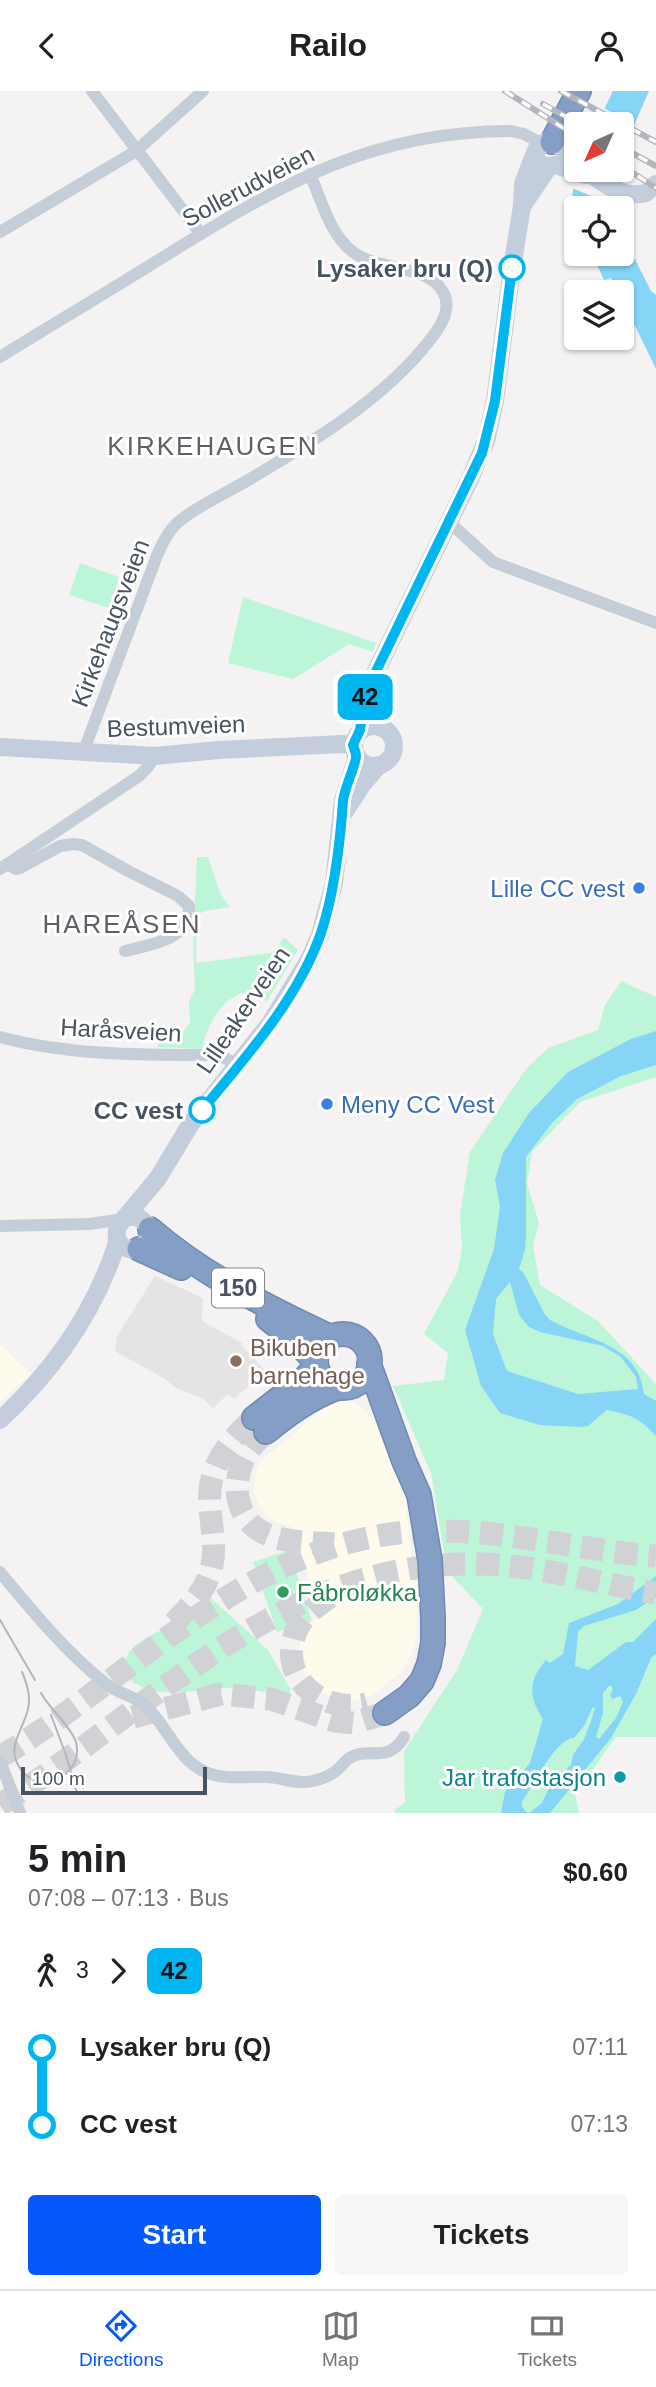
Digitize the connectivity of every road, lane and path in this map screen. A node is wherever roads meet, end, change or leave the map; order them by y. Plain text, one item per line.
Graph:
1 (92, 91) edge
2 (204, 91) edge
3 (579, 92) edge
4 (136, 151) junction
5 (563, 160) edge
6 (310, 174) junction
7 (656, 184) edge
8 (0, 232) edge
9 (201, 234) junction
10 (0, 357) edge
11 (449, 522) junction
12 (656, 623) edge
13 (380, 666) junction
14 (382, 728) junction
15 (357, 744) junction
16 (0, 747) edge
17 (83, 753) junction
18 (155, 756) junction
19 (379, 765) junction
20 (343, 814) junction
21 (4, 867) edge
22 (125, 951) dead end
23 (0, 1037) edge
24 (238, 1066) junction
25 (0, 1226) edge
26 (132, 1233) junction
27 (331, 1337) junction
28 (316, 1364) junction
29 (357, 1390) junction
30 (0, 1420) edge
31 (0, 1572) edge
32 (381, 1707) tunnel mouth
33 (404, 1737) dead end
34 (0, 1761) edge
35 (20, 1813) edge

1 - 4 street
2 - 4 street
3 - 5 highway
4 - 8 street
4 - 9 street
5 - 6 street, Sollerudveien
5 - 7 main road
5 - 11 main road, Lilleakerveien
6 - 9 street, Sollerudveien
6 - 17 street, Kirkehaugsveien
9 - 10 street, Sollerudveien
11 - 12 street
11 - 13 main road, Lilleakerveien
13 - 14 main road, Lilleakerveien
13 - 15 main road, Lilleakerveien
14 - 15 main road
14 - 19 main road
15 - 18 main road, Bestumveien
15 - 19 main road
15 - 20 main road, Lilleakerveien
16 - 17 main road, Bestumveien
17 - 18 main road, Bestumveien
18 - 21 street
19 - 20 main road, Lilleakerveien
20 - 24 main road, Lilleakerveien
21 - 22 street
23 - 24 street, Haråsveien
24 - 26 main road, Lilleakerveien
25 - 26 street
26 - 27 highway, 150
26 - 28 highway, 150
26 - 30 main road, Lilleakerveien
27 - 28 highway
27 - 29 highway, 150
28 - 29 highway, 150
28 - 29 highway
29 - 32 highway
31 - 33 street
34 - 35 street

